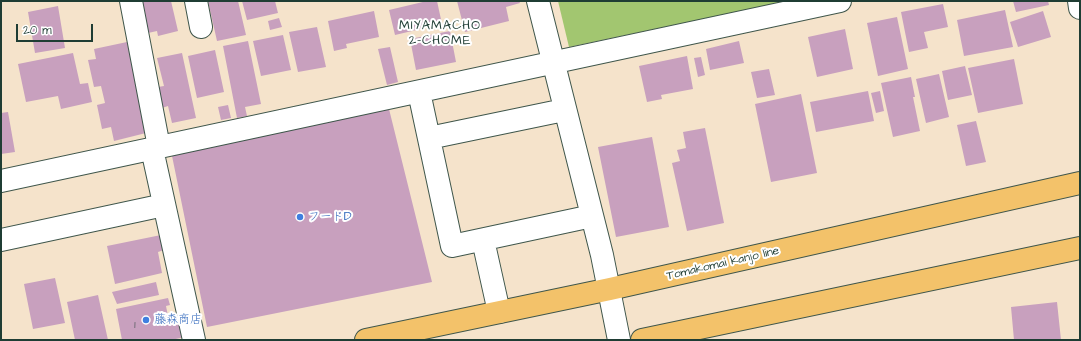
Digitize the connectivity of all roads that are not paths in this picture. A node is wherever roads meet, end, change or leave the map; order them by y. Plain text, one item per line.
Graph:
1 (131, 1) edge
2 (196, 1) edge
3 (538, 1) edge
4 (840, 1) edge
5 (1079, 1) edge
6 (1080, 8) edge
7 (201, 27) dead end
8 (552, 64) junction
9 (419, 92) junction
10 (564, 110) junction
11 (429, 138) junction
12 (156, 148) junction
13 (1, 181) edge
14 (1080, 183) edge
15 (164, 205) junction
16 (592, 216) junction
17 (1, 240) edge
18 (483, 240) junction
19 (1080, 248) edge
20 (610, 289) junction
21 (499, 312) junction
22 (194, 340) edge
23 (366, 340) edge
24 (619, 340) edge
25 (642, 340) edge

1 - 12 street
2 - 7 street
3 - 8 street
4 - 8 street
5 - 6 street
8 - 9 street
8 - 10 street
9 - 11 street
9 - 12 street
10 - 11 street
10 - 16 street
11 - 18 street
12 - 13 street
12 - 15 street
14 - 20 main road, Tomakomai kanjo line
15 - 17 street
15 - 22 street
16 - 18 street
16 - 20 street
18 - 21 street
19 - 25 main road
20 - 21 main road, Tomakomai kanjo line
20 - 24 street
21 - 23 main road, Tomakomai kanjo line

